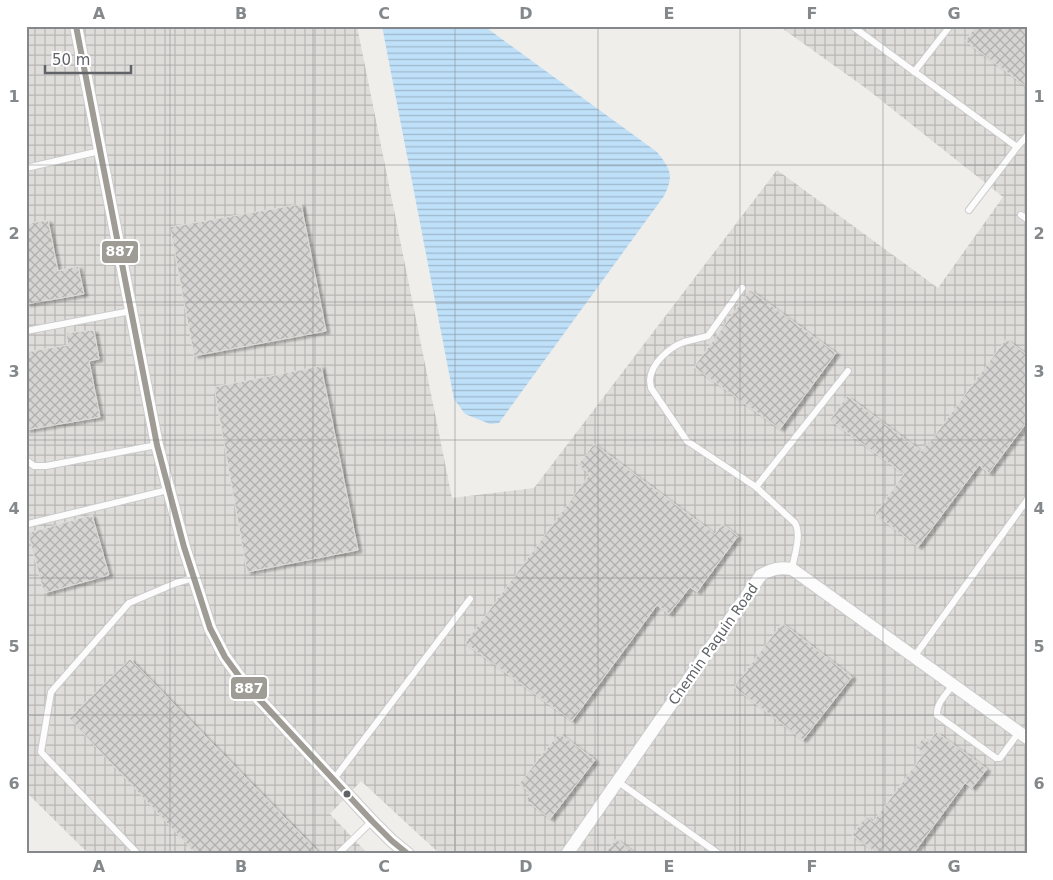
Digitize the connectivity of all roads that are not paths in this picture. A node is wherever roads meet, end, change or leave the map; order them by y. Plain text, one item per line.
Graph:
1 (76, 26) edge
2 (852, 26) edge
3 (950, 26) edge
4 (914, 72) junction
5 (1027, 136) edge
6 (1017, 147) junction
7 (100, 151) junction
8 (26, 168) edge
9 (969, 210) dead end
10 (742, 288) dead end
11 (131, 311) junction
12 (26, 331) edge
13 (848, 370) dead end
14 (157, 445) junction
15 (26, 460) edge
16 (756, 487) junction
17 (168, 490) junction
18 (1027, 500) edge
19 (28, 524) dead end
20 (792, 569) junction
21 (193, 578) junction
22 (470, 599) dead end
23 (914, 657) junction
24 (953, 685) junction
25 (1023, 735) edge
26 (334, 779) junction
27 (618, 781) junction
28 (372, 821) junction
29 (138, 854) edge
30 (338, 854) edge
31 (408, 854) edge
32 (566, 854) edge
33 (719, 854) edge

1 - 7 street
2 - 4 lane
3 - 4 lane
4 - 6 lane
5 - 6 lane
6 - 9 lane
7 - 8 lane
7 - 11 street
10 - 16 lane
11 - 12 lane
11 - 14 street
13 - 16 lane
14 - 15 lane
14 - 17 street
16 - 20 lane
17 - 19 lane
17 - 21 street
18 - 23 lane
20 - 23 street
20 - 27 street, Chemin Paquin Road
21 - 26 street
21 - 29 lane
22 - 26 lane
23 - 24 street
24 - 25 street
24 - 25 lane
26 - 28 street
27 - 32 street, Chemin Paquin Road
27 - 33 lane
28 - 30 lane
28 - 31 street

